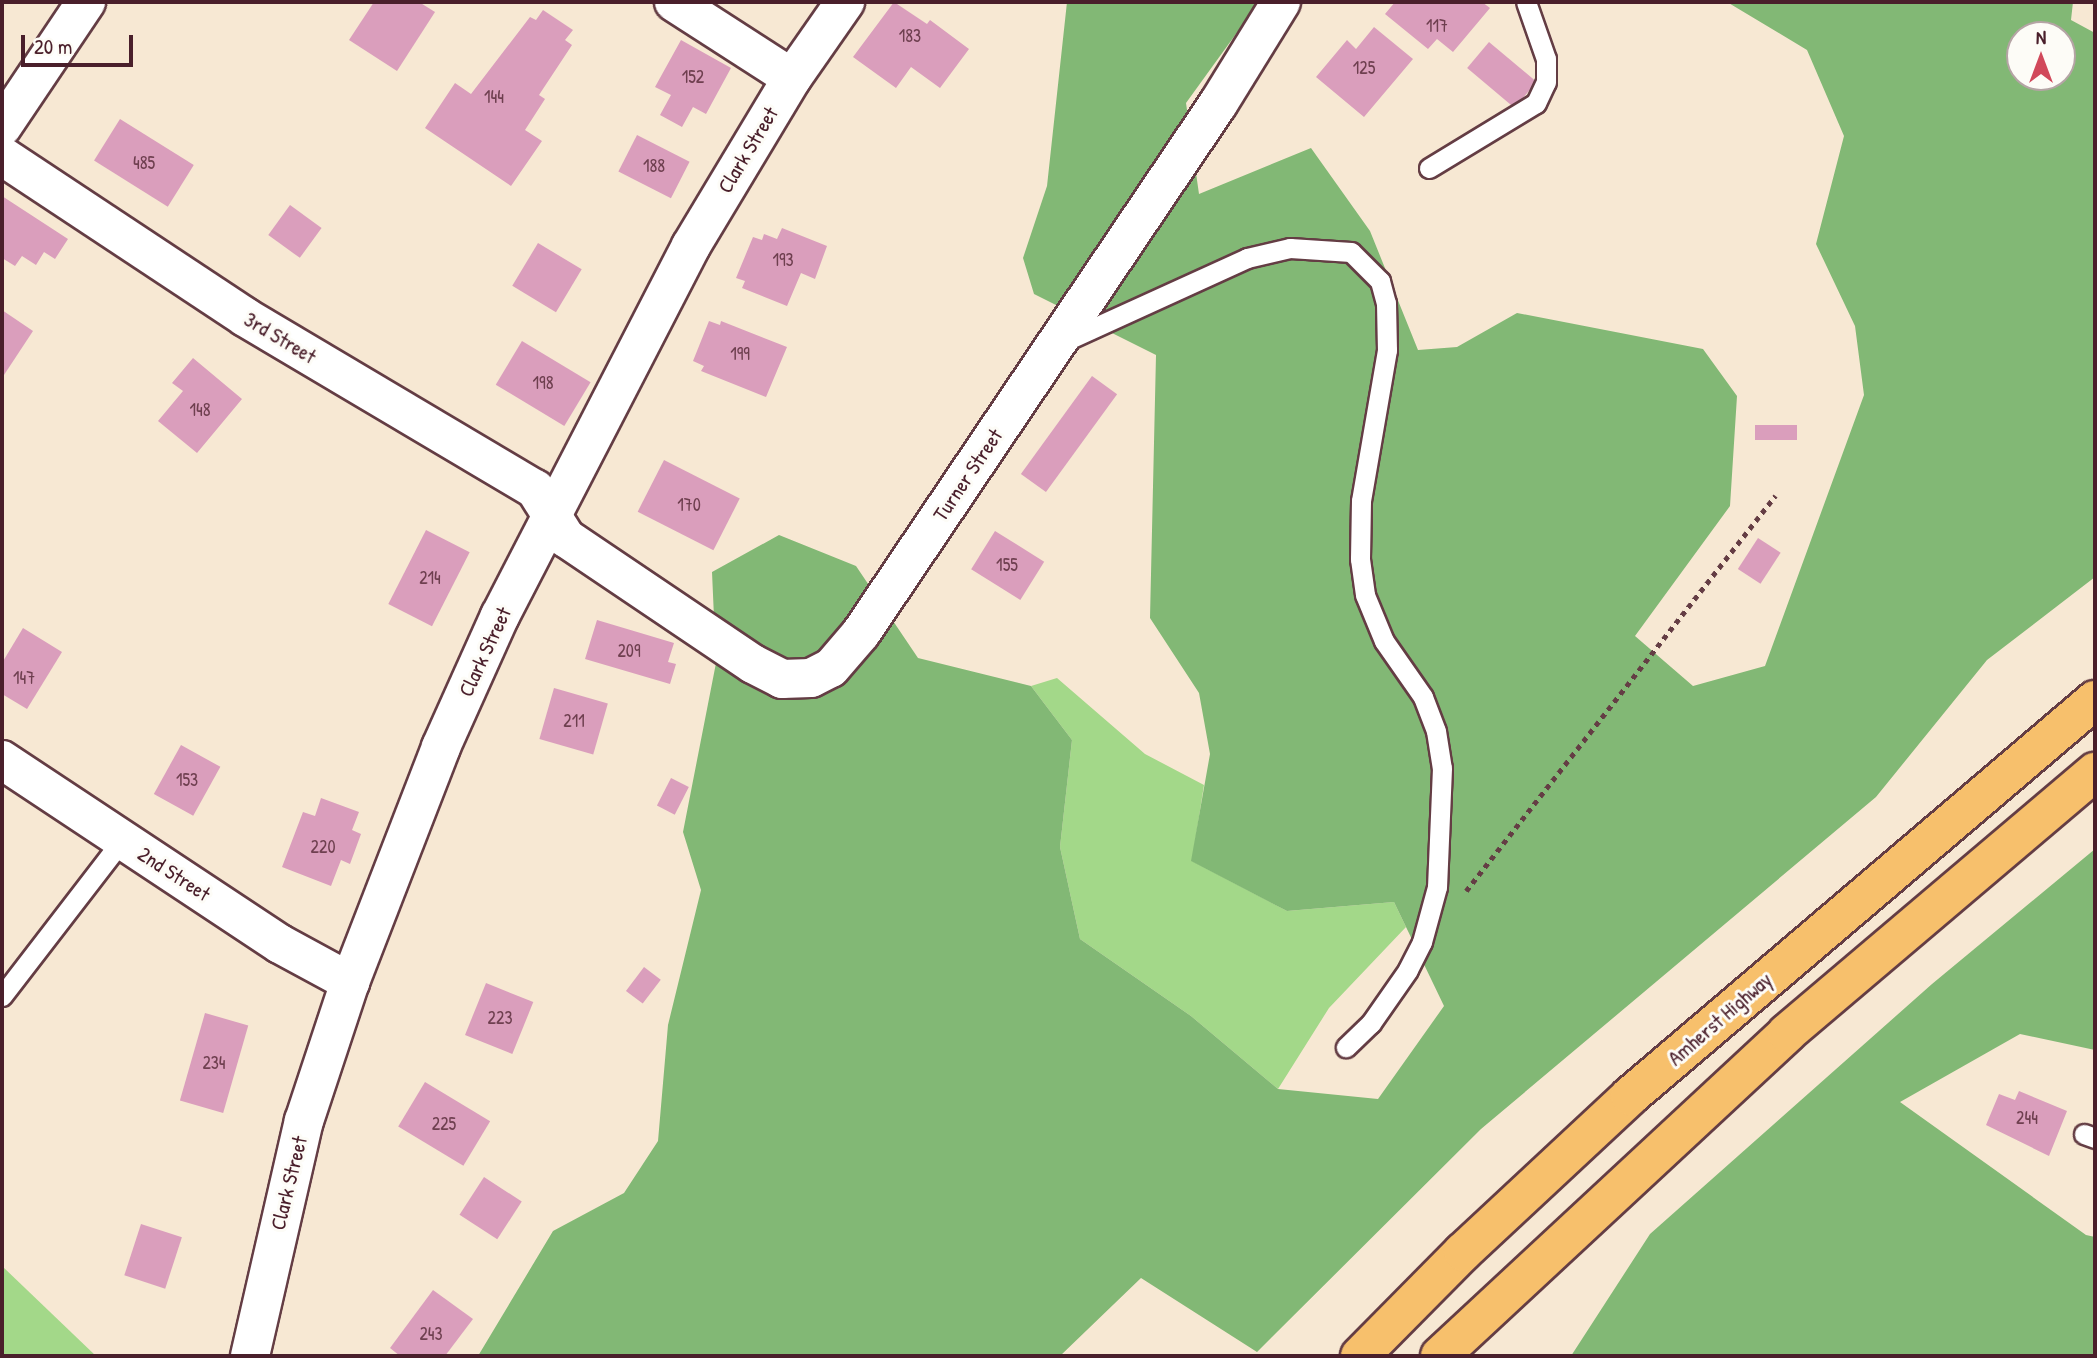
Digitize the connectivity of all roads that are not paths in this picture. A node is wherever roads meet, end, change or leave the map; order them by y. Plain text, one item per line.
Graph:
1 (86, 2) edge
2 (674, 2) edge
3 (845, 2) edge
4 (1281, 2) edge
5 (1526, 2) edge
6 (792, 78) junction
7 (2, 127) edge
8 (2, 156) edge
9 (1429, 168) dead end
10 (1055, 346) junction
11 (553, 520) junction
12 (2095, 699) edge
13 (2, 760) edge
14 (2095, 772) edge
15 (122, 840) junction
16 (350, 982) junction
17 (2, 996) edge
18 (1346, 1047) dead end
19 (250, 1356) edge
20 (1360, 1356) edge
21 (1440, 1356) edge

1 - 7 street
2 - 6 street
3 - 6 street, Clark Street
4 - 10 street, Turner Street
5 - 9 lane
6 - 11 street, Clark Street
8 - 11 street, 3rd Street
10 - 11 street, Turner Street
10 - 18 lane
11 - 16 street, Clark Street
12 - 20 highway, Amherst Highway
13 - 15 street, 2nd Street
14 - 21 highway
15 - 16 street, 2nd Street
15 - 17 lane
16 - 19 street, Clark Street

